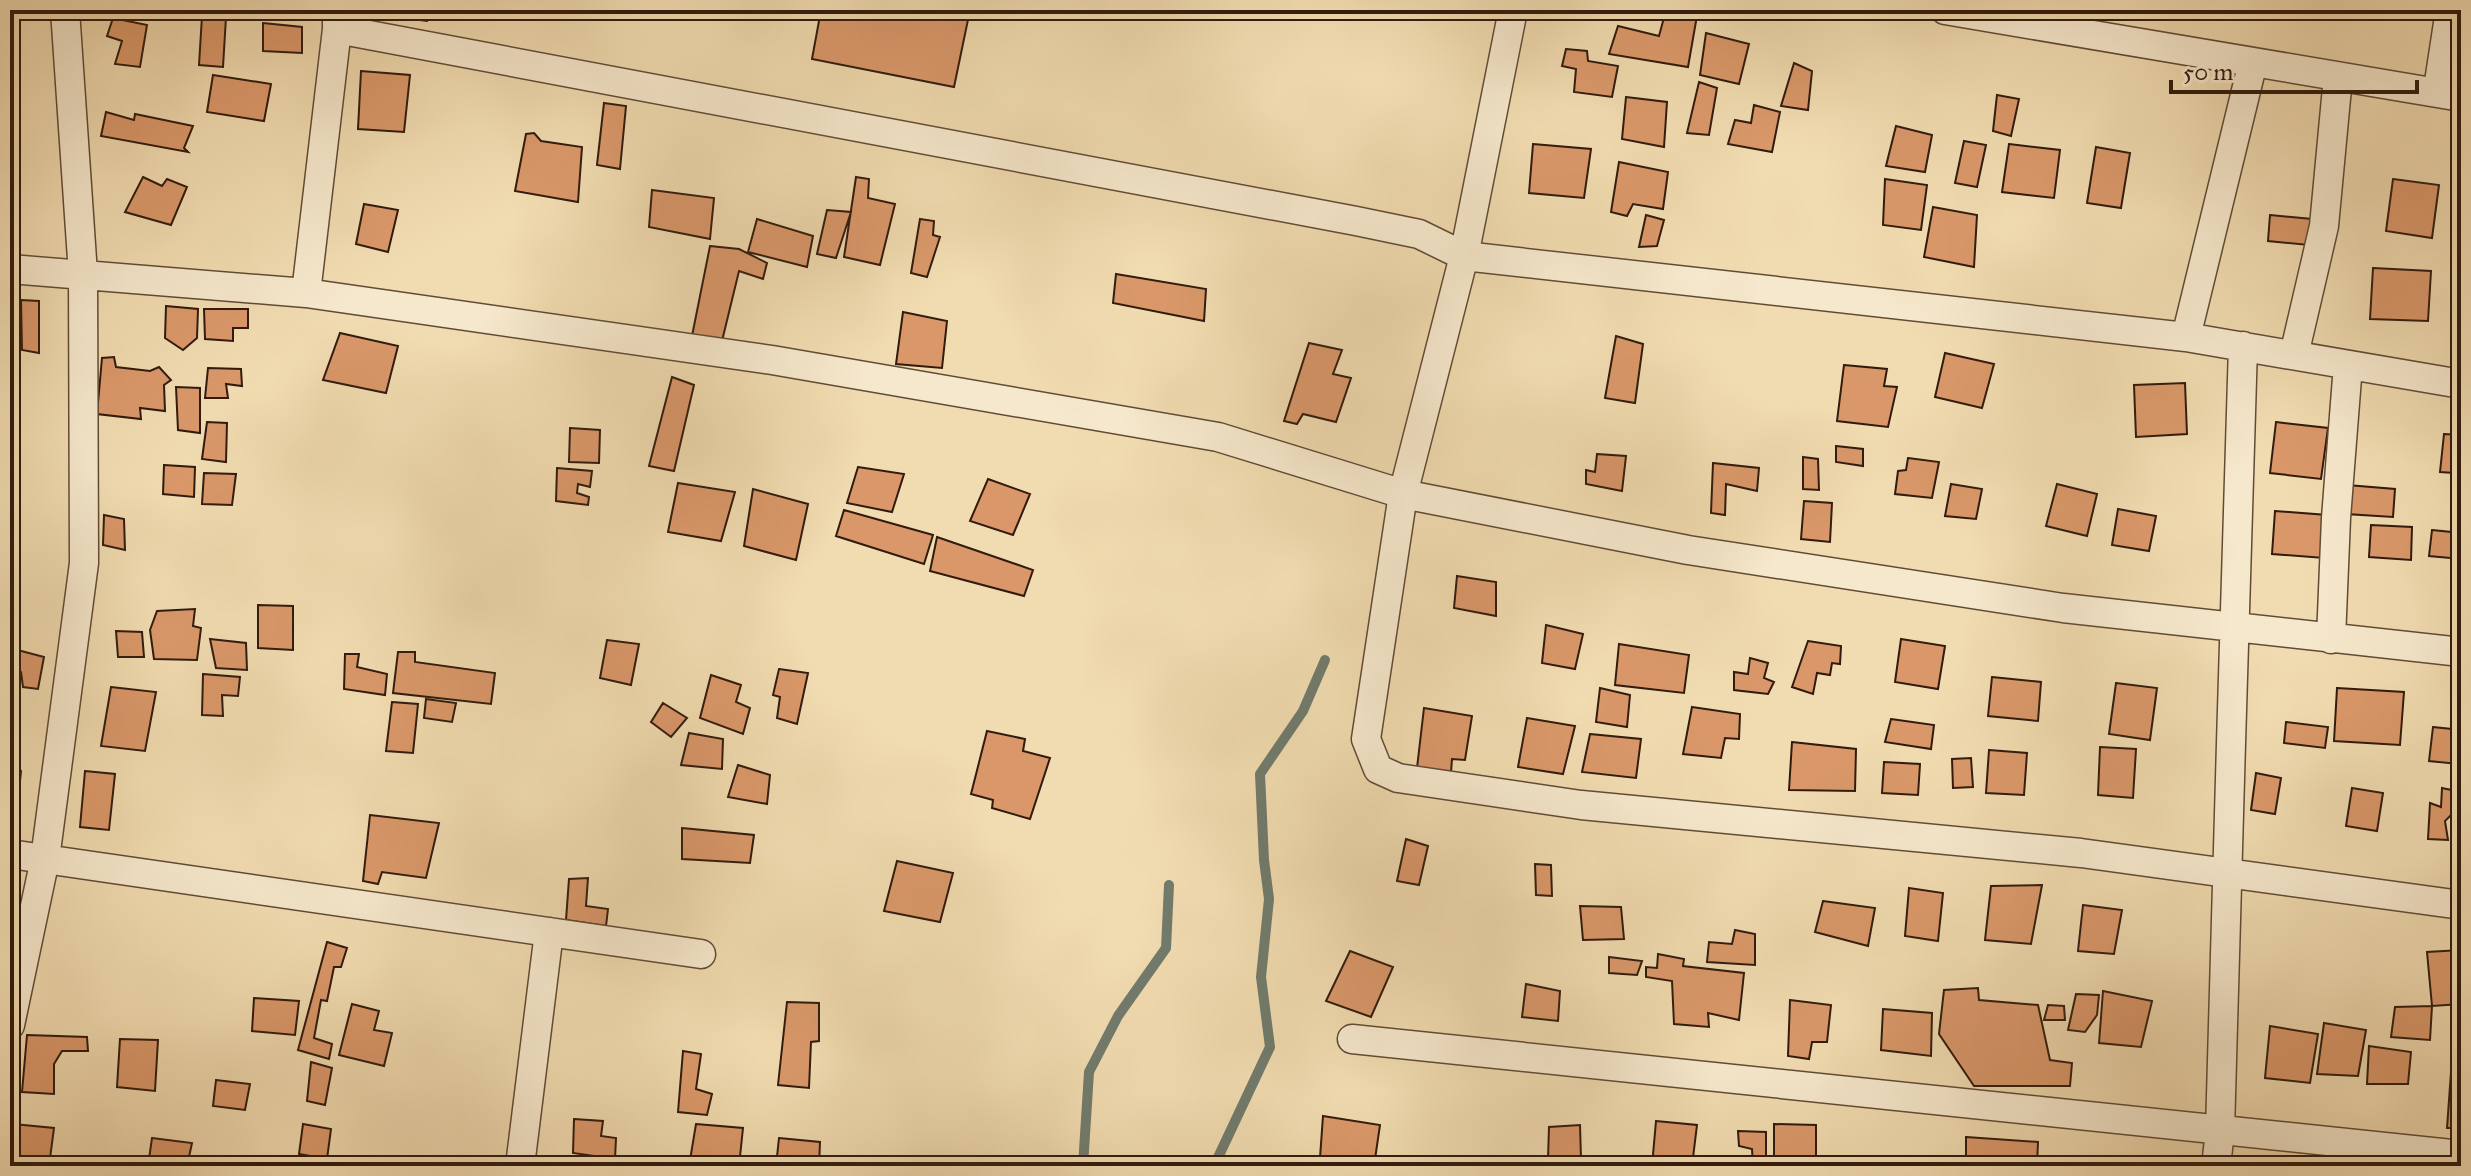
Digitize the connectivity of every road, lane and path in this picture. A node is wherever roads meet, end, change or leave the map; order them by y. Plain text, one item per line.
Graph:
1 (65, 10) edge
2 (1513, 10) edge
3 (1945, 10) edge
4 (2450, 10) edge
5 (337, 19) edge
6 (2253, 62) junction
7 (2338, 77) junction
8 (2450, 90) edge
9 (1464, 256) junction
10 (10, 269) edge
11 (83, 274) junction
12 (306, 293) junction
13 (2186, 337) junction
14 (2243, 346) junction
15 (2294, 355) junction
16 (2348, 365) junction
17 (2461, 384) edge
18 (1403, 494) junction
19 (2232, 628) junction
20 (2331, 639) junction
21 (2461, 652) edge
22 (10, 854) edge
23 (45, 859) junction
24 (2229, 871) junction
25 (2461, 905) edge
26 (549, 932) junction
27 (701, 954) dead end
28 (10, 1025) edge
29 (1352, 1039) dead end
30 (2220, 1131) junction
31 (2461, 1155) edge
32 (520, 1166) edge
33 (2216, 1166) edge

1 - 11 street
2 - 9 street
3 - 6 street
4 - 8 street
5 - 9 street
5 - 12 street
6 - 7 street
6 - 13 street
7 - 8 street
7 - 15 street
9 - 13 street
9 - 18 street
10 - 11 street
11 - 12 street
11 - 23 street
12 - 18 street
13 - 14 street
14 - 15 street
14 - 19 street
15 - 16 street
16 - 17 street
16 - 20 street
18 - 19 street
18 - 24 street
19 - 20 street
19 - 24 street
20 - 21 street
22 - 23 street
23 - 26 street
23 - 28 street
24 - 25 street
24 - 30 street
26 - 27 street
26 - 32 street
29 - 30 street
30 - 31 street
30 - 33 street

